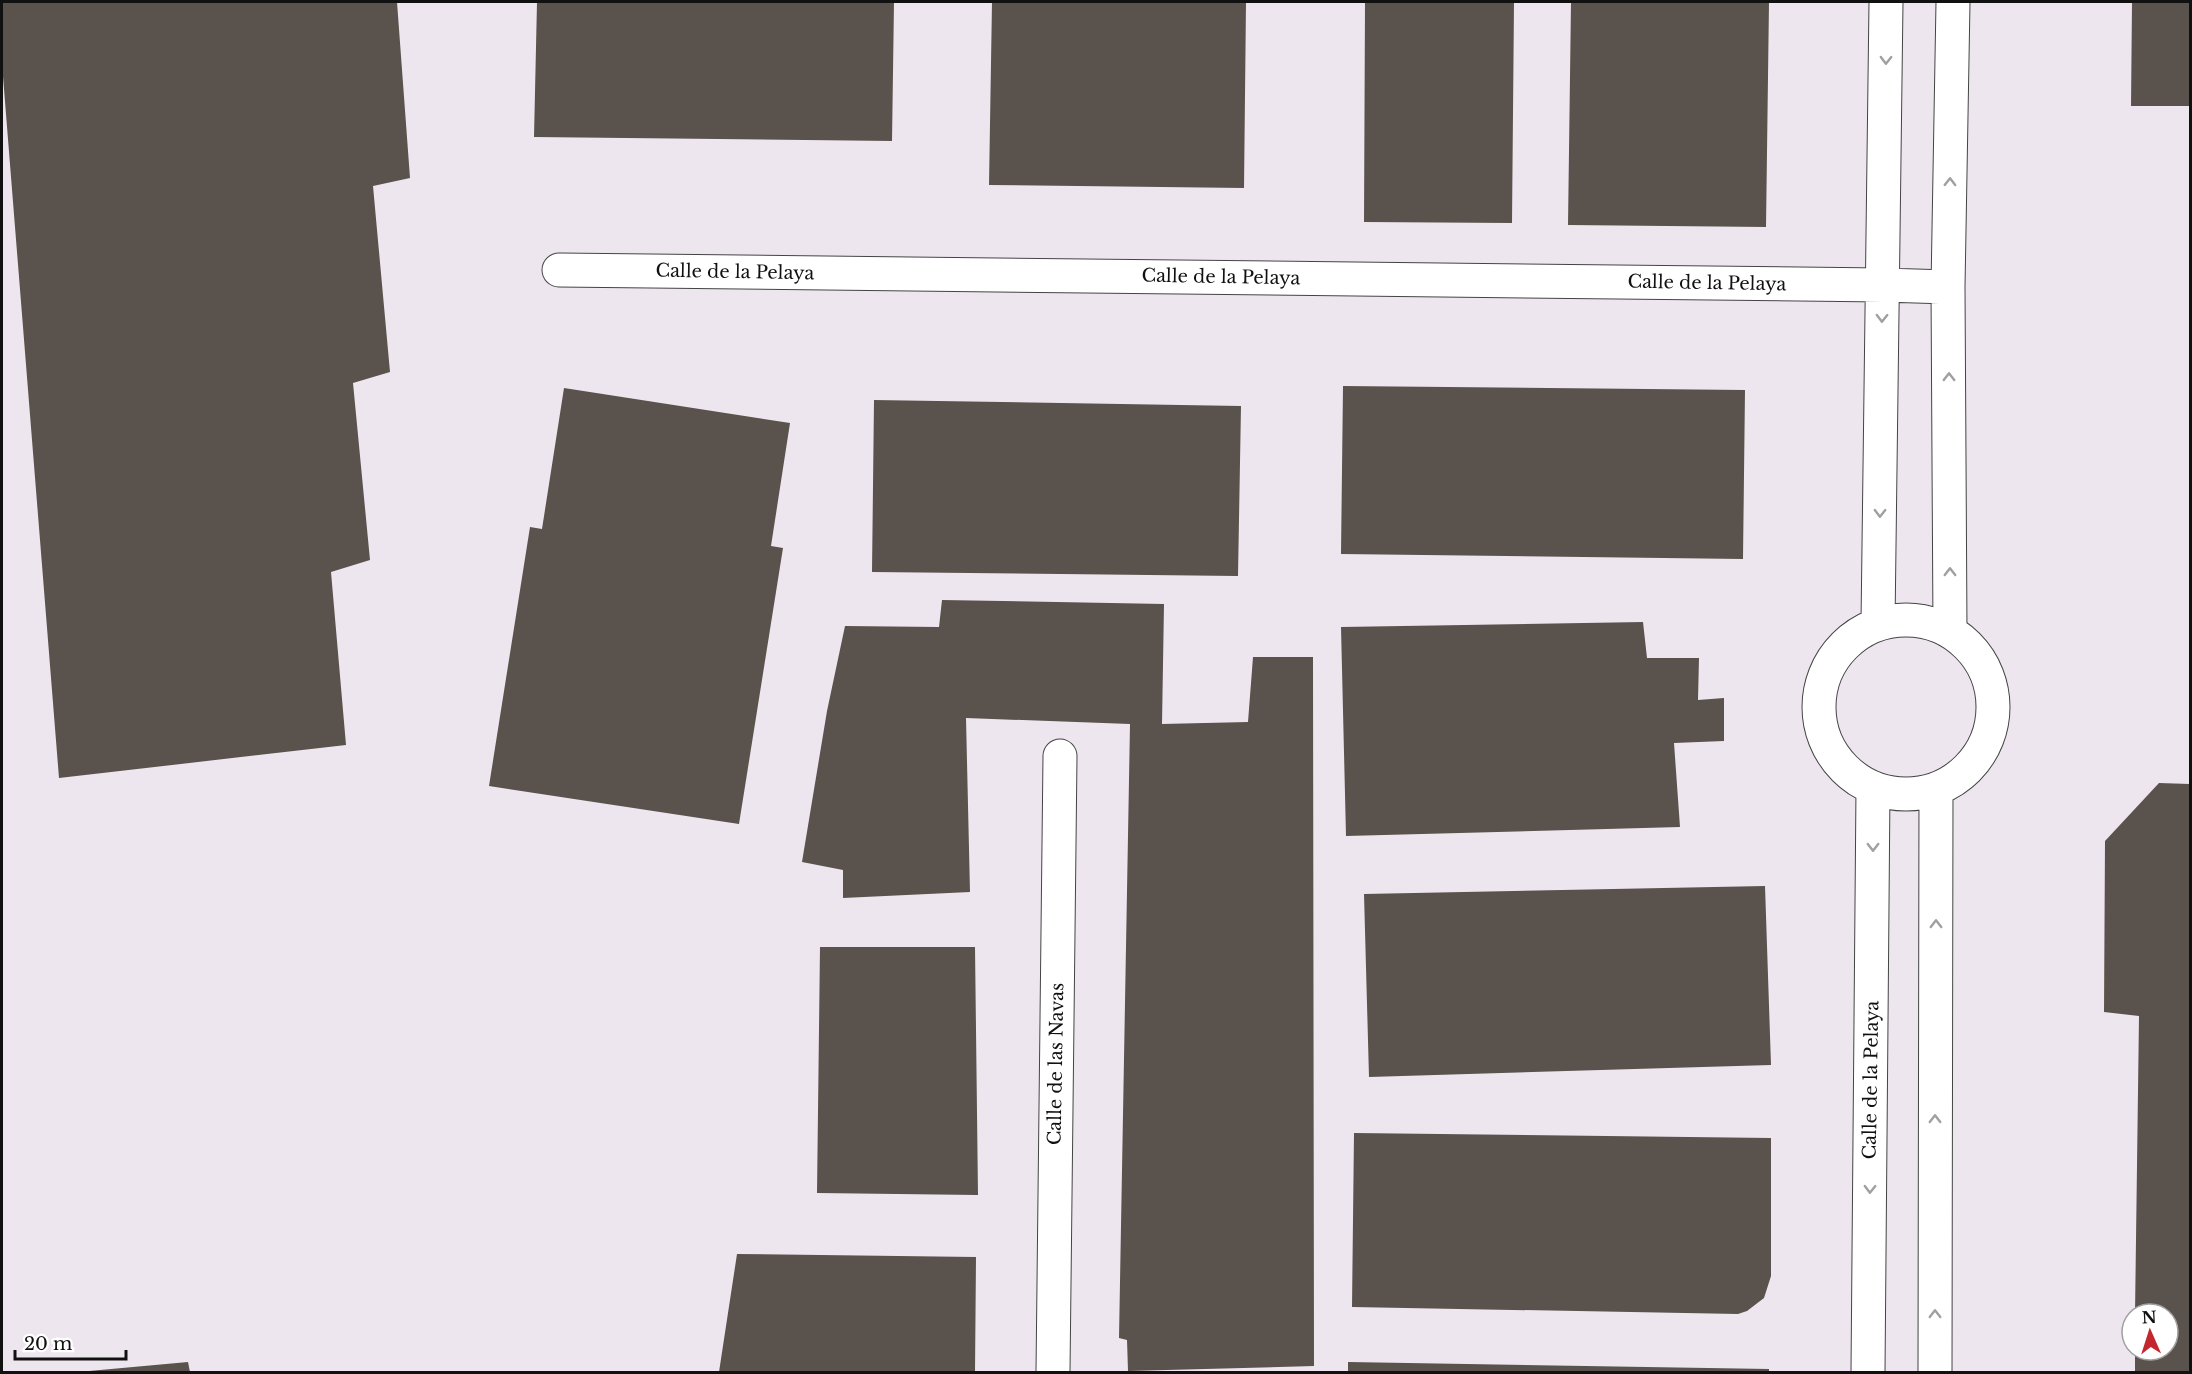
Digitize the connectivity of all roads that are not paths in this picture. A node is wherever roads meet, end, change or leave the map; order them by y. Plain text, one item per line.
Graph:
1 (1886, 2) edge
2 (1953, 2) edge
3 (559, 270) dead end
4 (1883, 285) junction
5 (1948, 287) junction
6 (1878, 624) junction
7 (1950, 631) junction
8 (1060, 756) dead end
9 (1873, 788) junction
10 (1936, 789) junction
11 (1053, 1372) edge
12 (1868, 1372) edge
13 (1935, 1372) edge

1 -> 4 street
5 -> 2 street
3 - 4 street, Calle de la Pelaya
4 - 5 street, Calle de la Pelaya
4 -> 6 street
7 -> 5 street
6 - 7 street
6 - 9 street
7 - 10 street
8 - 11 street, Calle de las Navas
9 - 10 street
9 -> 12 street, Calle de la Pelaya
13 -> 10 street

